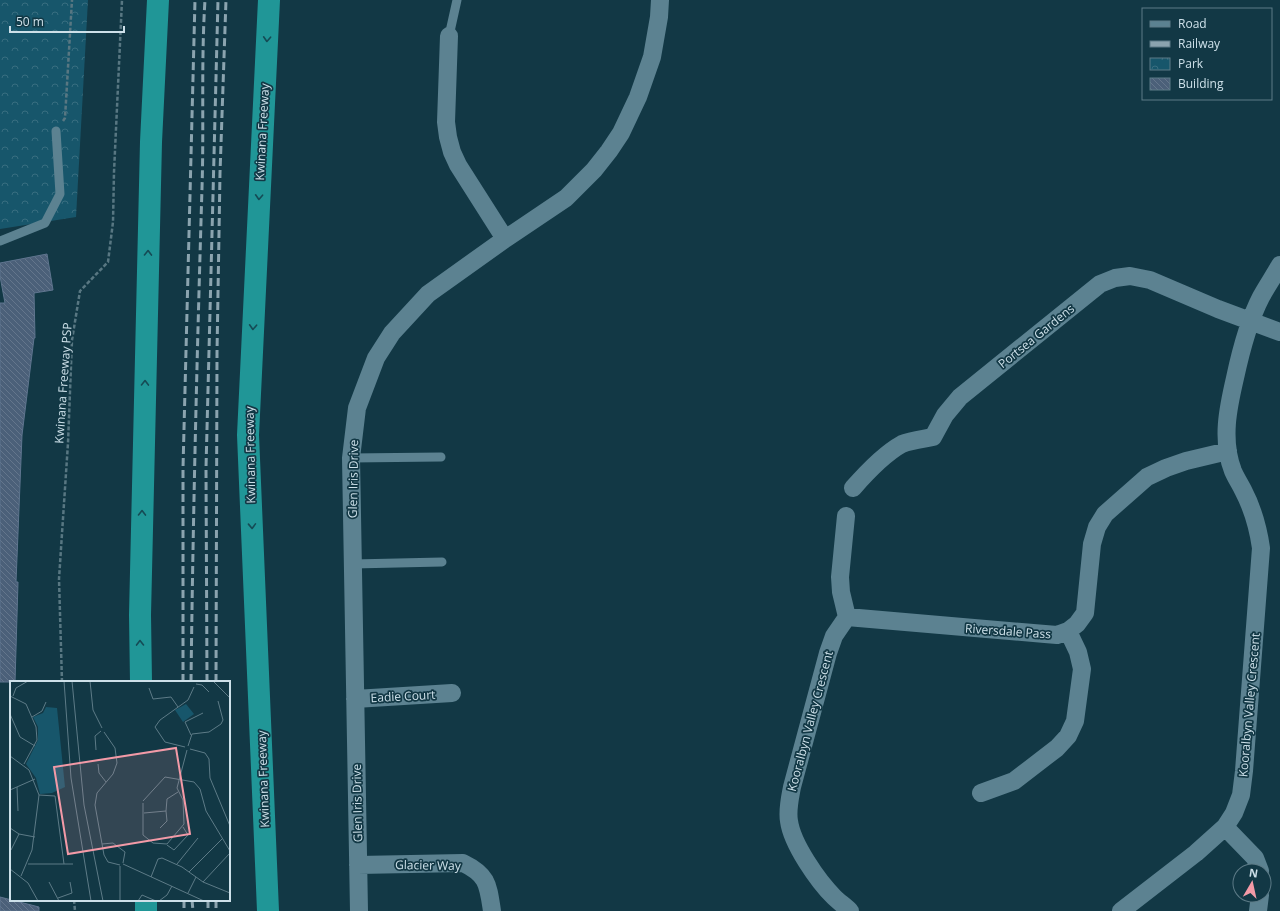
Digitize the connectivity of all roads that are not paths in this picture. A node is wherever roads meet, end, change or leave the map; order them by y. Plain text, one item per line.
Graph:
1 (158, 0) edge
2 (268, 0) edge
3 (456, 0) edge
4 (660, 0) edge
5 (449, 36) joint
6 (56, 132) road end
7 (505, 239) junction
8 (0, 242) edge
9 (1280, 265) edge
10 (1251, 320) junction
11 (1280, 332) edge
12 (1228, 451) junction
13 (441, 457) dead end
14 (351, 458) junction
15 (853, 488) dead end
16 (846, 516) dead end
17 (442, 562) dead end
18 (353, 564) junction
19 (848, 618) junction
20 (1068, 631) junction
21 (141, 681) edge
22 (452, 693) dead end
23 (355, 699) junction
24 (981, 793) dead end
25 (1225, 826) junction
26 (1257, 863) edge
27 (358, 865) junction
28 (268, 911) edge
29 (359, 911) edge
30 (492, 911) edge
31 (850, 911) edge
32 (1121, 911) edge

21 -> 1 highway
2 -> 28 highway, Kwinana Freeway
3 - 5 lane
4 - 7 street, Glen Iris Drive
5 - 7 street
6 - 8 lane
7 - 14 street, Glen Iris Drive
9 - 10 street, Kooralbyn Valley Crescent
10 - 11 street, Portsea Gardens
10 - 12 street, Kooralbyn Valley Crescent
10 - 15 street, Portsea Gardens
12 - 20 street, Riversdale Pass
12 - 25 street, Kooralbyn Valley Crescent
13 - 14 lane
14 - 18 street, Glen Iris Drive
16 - 19 street
17 - 18 lane
18 - 23 street, Glen Iris Drive
19 - 20 street, Riversdale Pass
19 - 31 street, Kooralbyn Valley Crescent
20 - 24 street
22 - 23 street, Eadie Court
23 - 27 street, Glen Iris Drive
25 - 26 street
25 - 32 street, Kooralbyn Valley Crescent
27 - 29 street, Glen Iris Drive
27 - 30 street, Glacier Way

